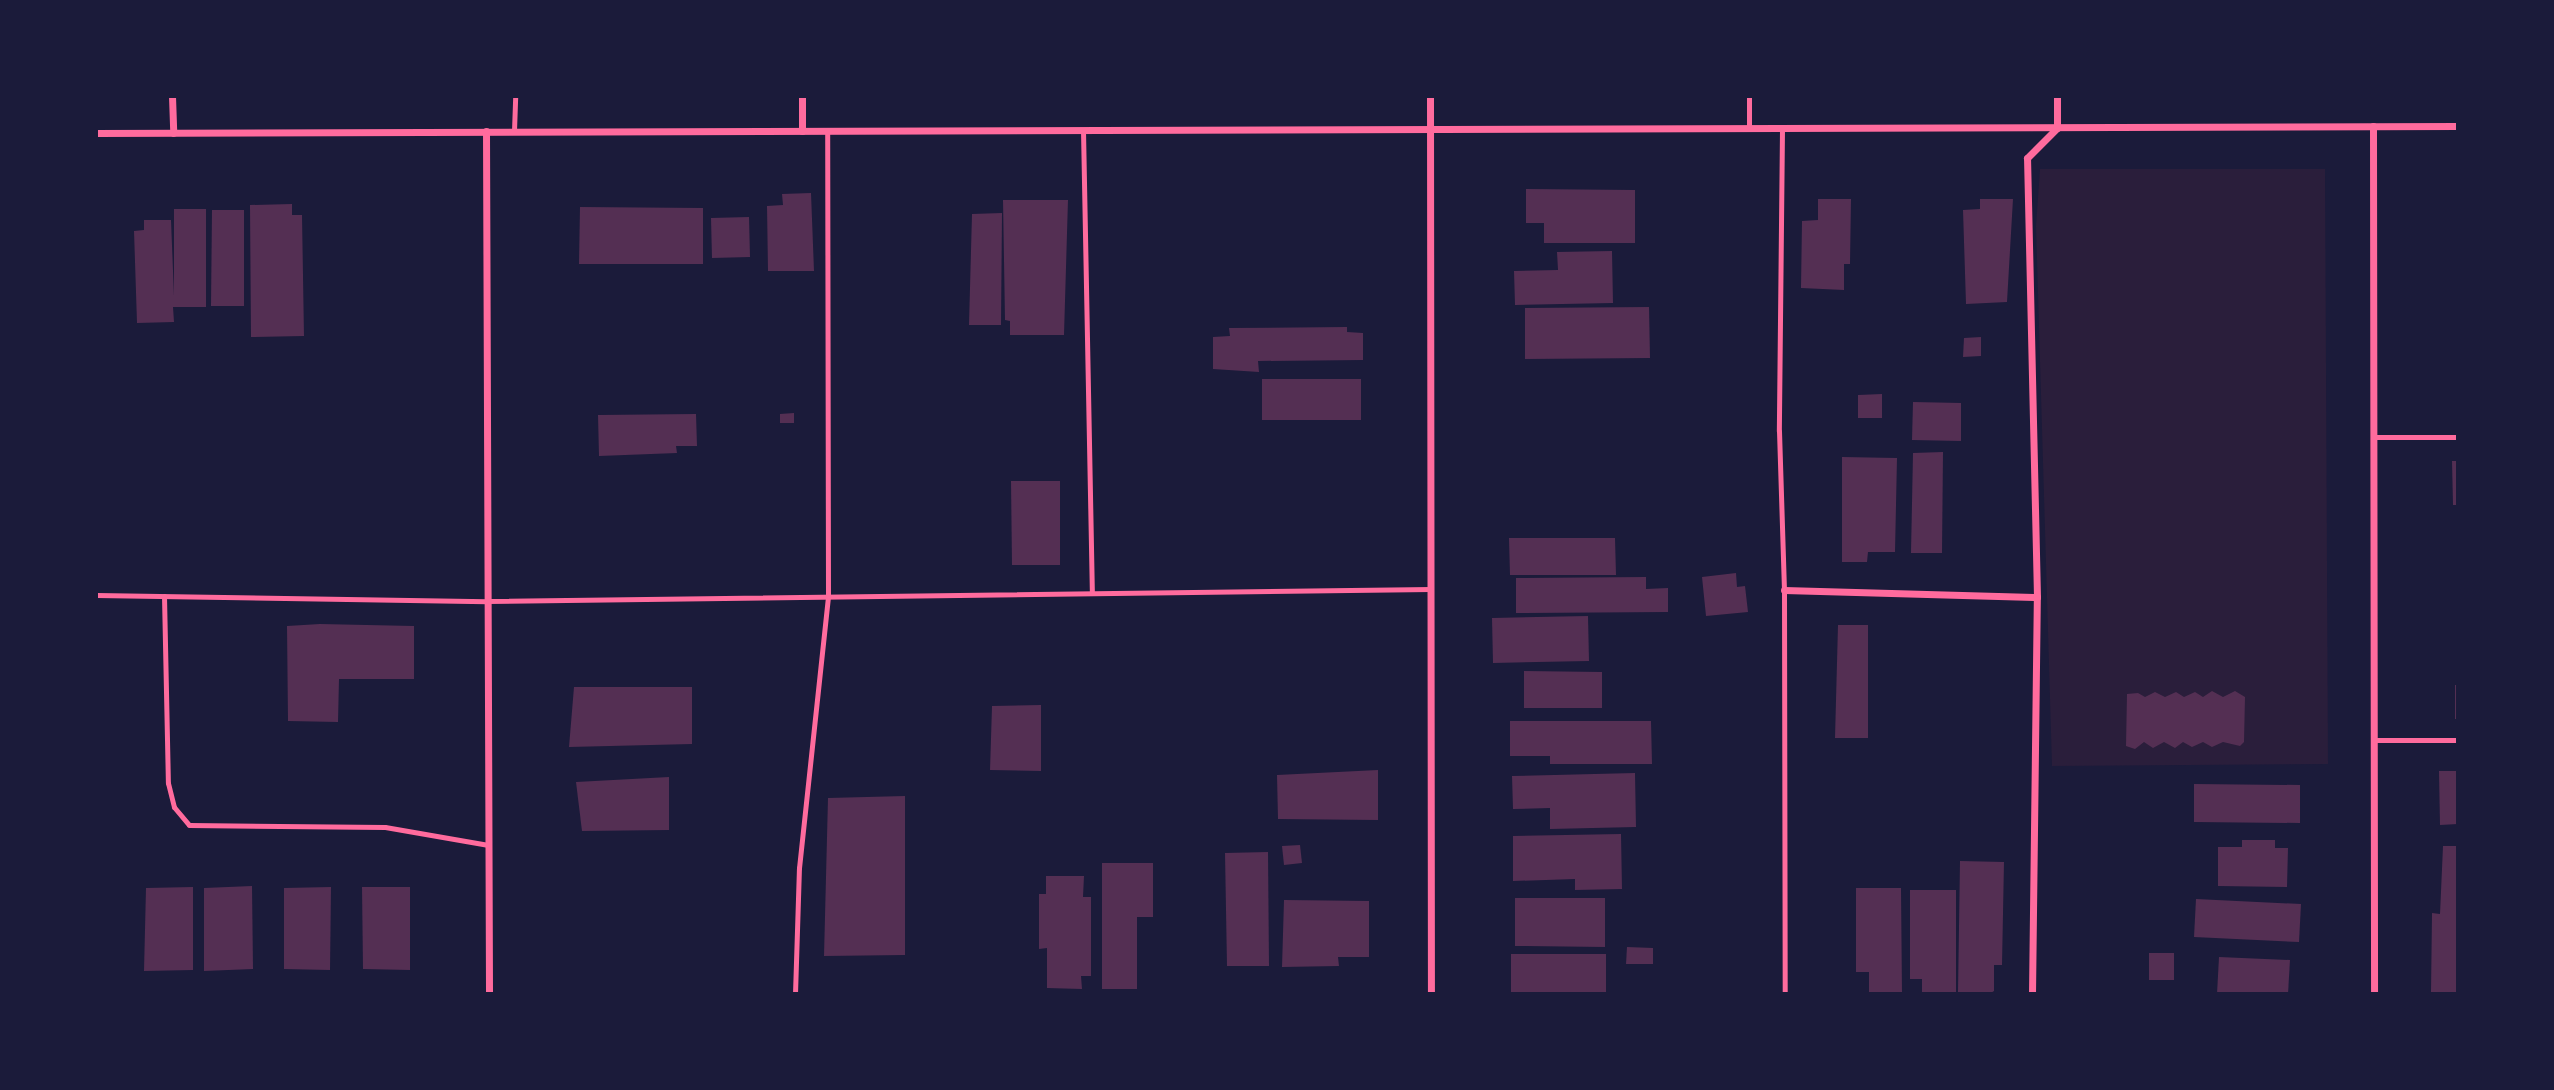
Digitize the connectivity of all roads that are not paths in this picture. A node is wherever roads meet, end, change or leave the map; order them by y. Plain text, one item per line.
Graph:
1 (172, 96) edge
2 (515, 96) edge
3 (802, 96) edge
4 (1430, 96) edge
5 (1749, 96) edge
6 (2057, 96) edge
7 (2373, 126) junction
8 (2458, 126) edge
9 (2057, 128) junction
10 (1749, 129) junction
11 (1783, 129) junction
12 (1083, 130) junction
13 (1430, 130) junction
14 (486, 131) junction
15 (514, 131) junction
16 (802, 131) junction
17 (827, 131) junction
18 (96, 133) edge
19 (173, 133) junction
20 (2374, 437) junction
21 (2458, 438) edge
22 (1431, 589) junction
23 (1784, 590) junction
24 (1092, 593) junction
25 (96, 595) edge
26 (164, 596) junction
27 (828, 596) junction
28 (2037, 597) junction
29 (487, 601) junction
30 (2374, 740) junction
31 (2458, 740) edge
32 (488, 845) junction
33 (489, 994) edge
34 (795, 994) edge
35 (1431, 994) edge
36 (1785, 994) edge
37 (2032, 994) edge
38 (2374, 994) edge

1 - 19 street
2 - 15 lane
3 - 16 street
4 - 13 street
5 - 10 lane
6 - 9 street
7 - 8 street
7 - 9 street
7 - 20 street
9 - 11 street
9 - 28 street
10 - 11 street
10 - 13 street
11 - 23 lane
12 - 13 street
12 - 17 street
12 - 24 lane
13 - 22 street
14 - 15 street
14 - 19 street
14 - 29 street
15 - 16 street
16 - 17 street
17 - 27 lane
18 - 19 street
20 - 21 lane
20 - 30 street
22 - 24 lane
22 - 35 street
23 - 28 street
23 - 36 lane
24 - 27 lane
25 - 26 lane
26 - 29 lane
26 - 32 lane
27 - 29 lane
27 - 34 lane
28 - 37 street
29 - 32 street
30 - 31 lane
30 - 38 street
32 - 33 street

